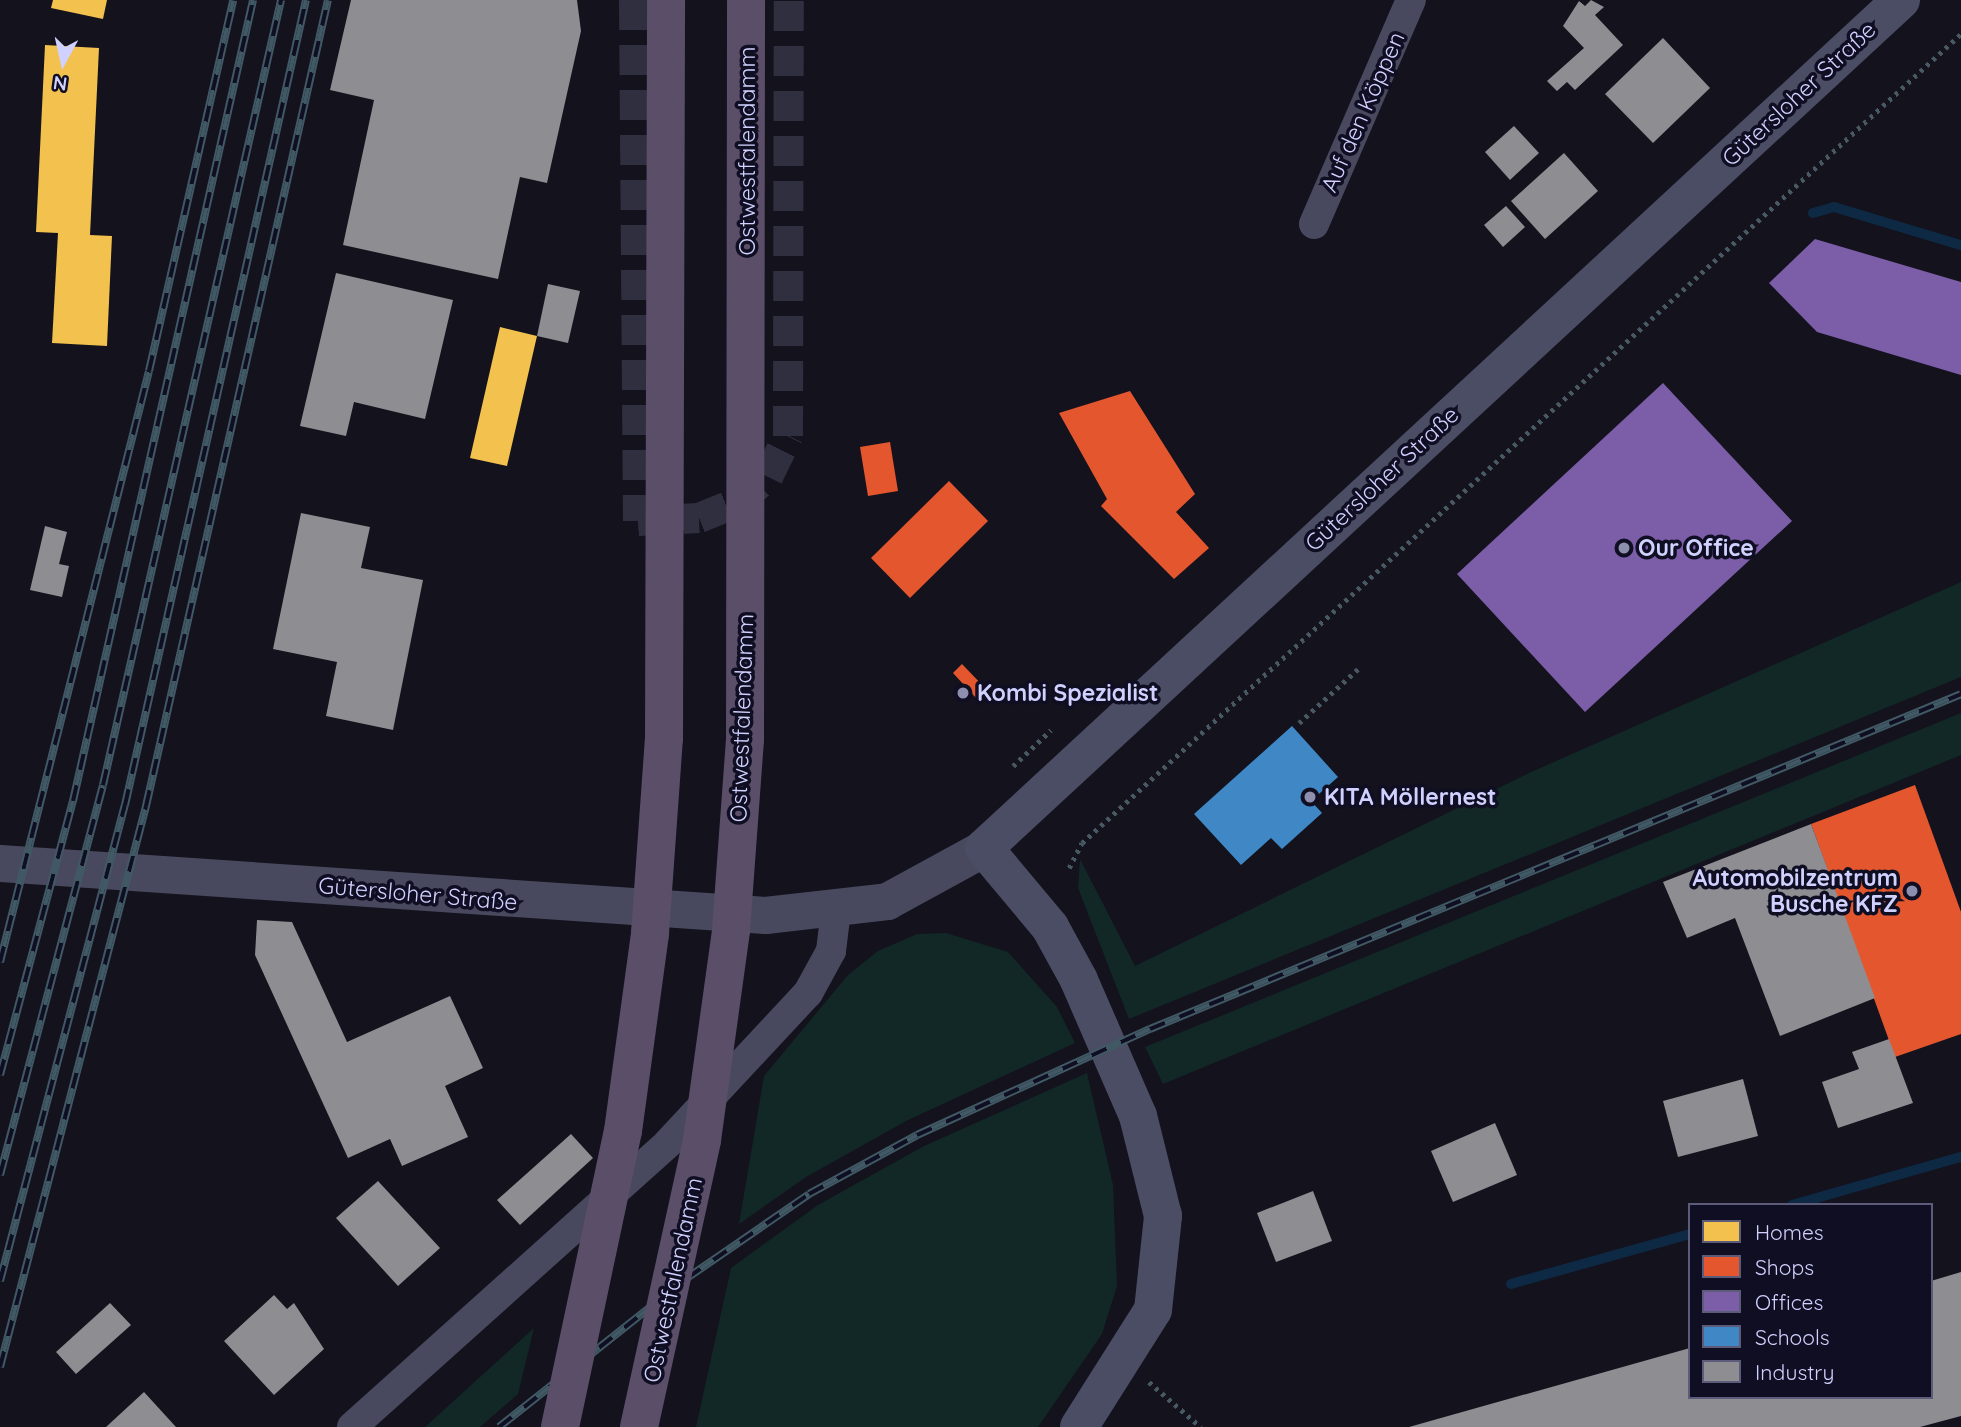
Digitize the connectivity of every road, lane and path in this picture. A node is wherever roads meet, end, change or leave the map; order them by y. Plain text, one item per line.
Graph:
1 (666, 0) edge
2 (746, 0) edge
3 (1411, 0) edge
4 (1900, 0) edge
5 (1961, 34) edge
6 (1314, 224) dead end
7 (1358, 669) dead end
8 (1299, 723) dead end
9 (984, 848) junction
10 (0, 863) edge
11 (1069, 869) dead end
12 (836, 912) junction
13 (1124, 1361) junction
14 (352, 1427) edge
15 (561, 1427) edge
16 (639, 1427) edge
17 (1079, 1427) edge
18 (1201, 1427) edge

1 - 15 highway, bridge
2 - 16 highway, Ostwestfalendamm, bridge
3 - 6 street, Auf den Köppen
4 - 9 main road, Gütersloher Straße
5 - 11 path
7 - 8 path
9 - 12 street, Gütersloher Straße
9 - 13 main road
10 - 12 street, Gütersloher Straße
12 - 14 street
13 - 17 main road
13 - 18 path

